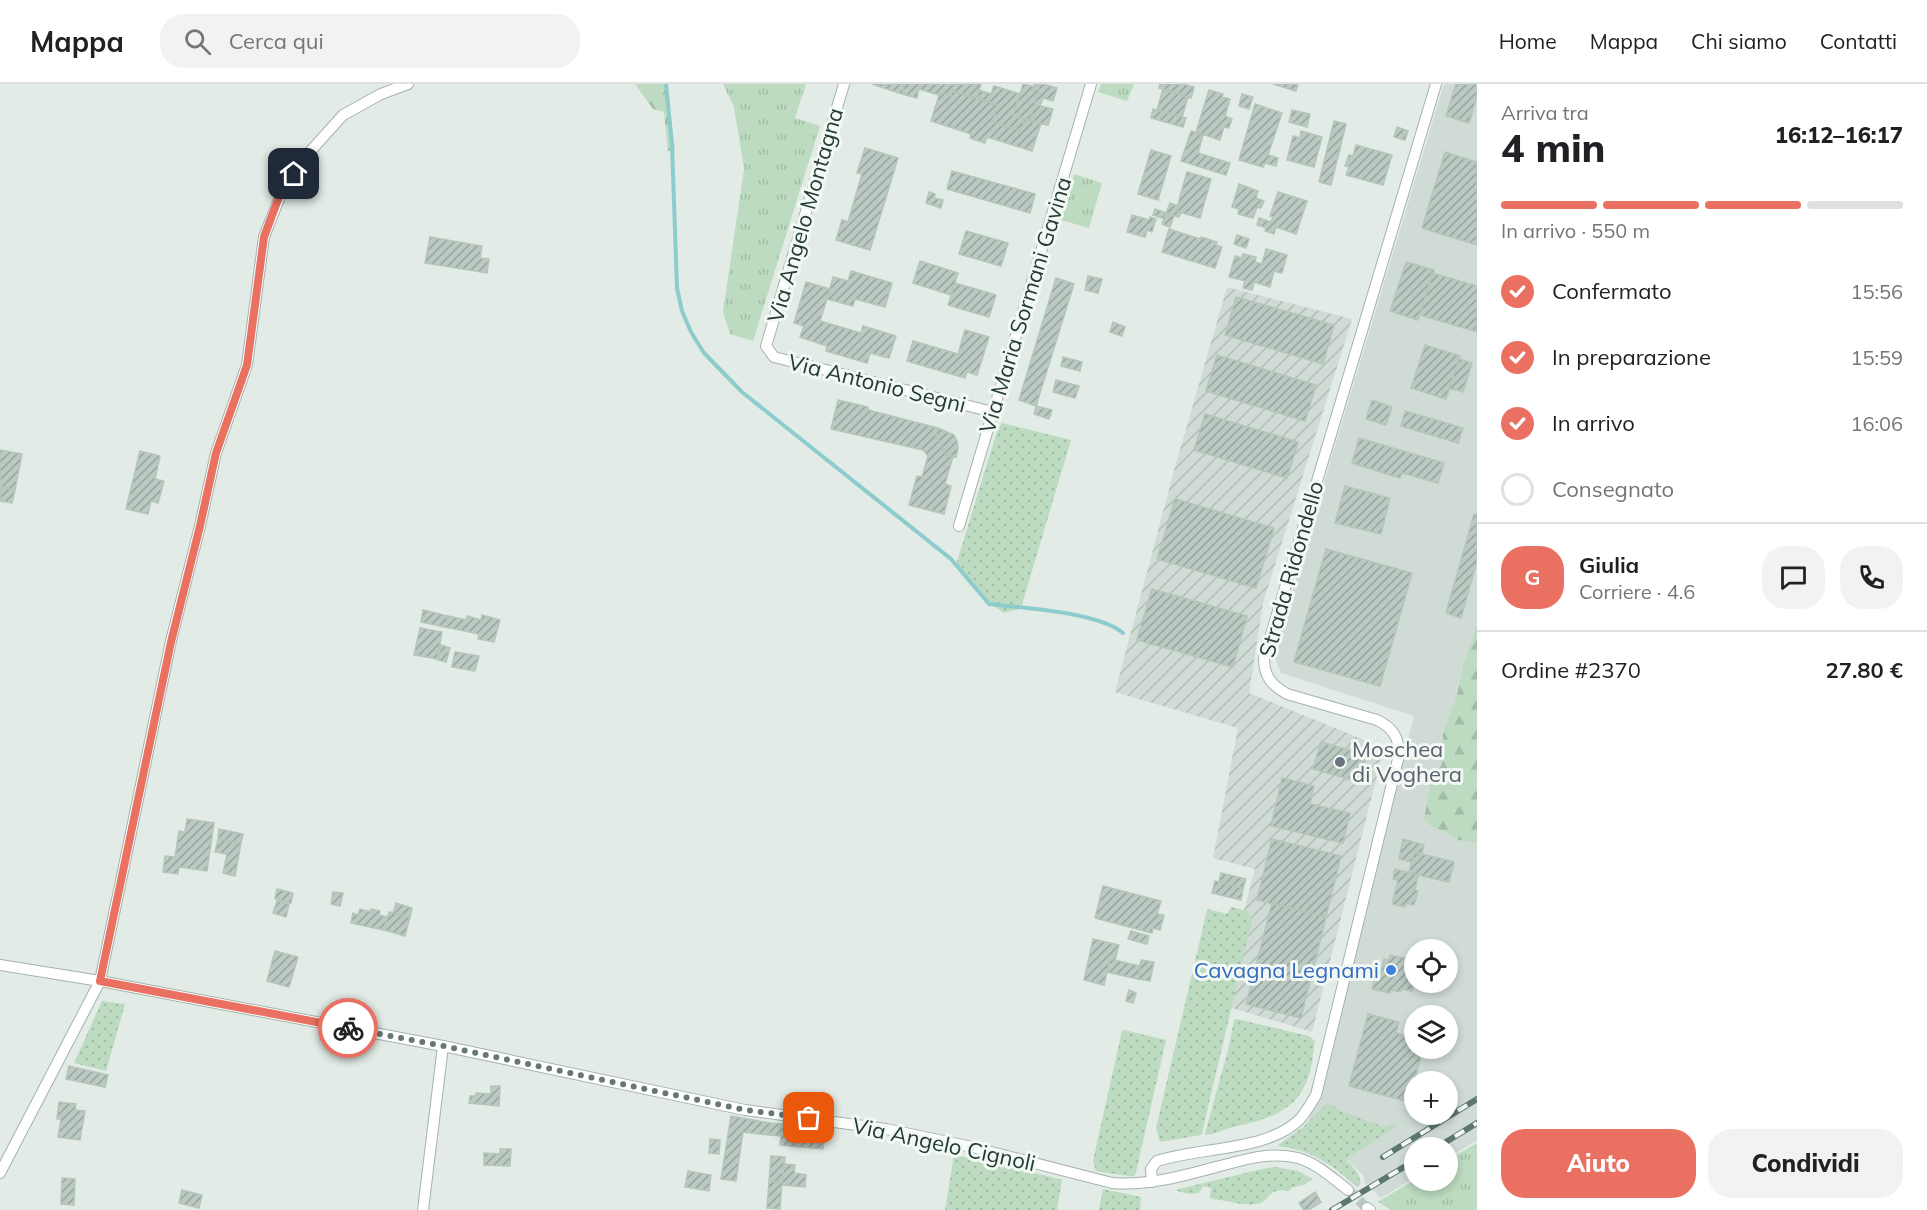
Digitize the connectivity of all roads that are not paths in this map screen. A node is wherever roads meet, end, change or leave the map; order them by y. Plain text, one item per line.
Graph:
1 (408, 84) edge
2 (844, 84) edge
3 (1091, 84) edge
4 (1436, 84) edge
5 (766, 346) joint
6 (993, 412) junction
7 (959, 526) dead end
8 (0, 965) edge
9 (100, 981) junction
10 (443, 1046) junction
11 (0, 1173) edge
12 (1152, 1182) junction
13 (1348, 1190) tunnel mouth
14 (423, 1210) edge

1 - 9 street
2 - 5 street, Via Angelo Montagna
3 - 6 street, Via Maria Sormani Gavina
4 - 12 street, Strada Ridondello
5 - 6 street, Via Antonio Segni
6 - 7 street, Via Maria Sormani Gavina
8 - 9 street, Via Angelo Cignoli
9 - 10 street, Via Angelo Cignoli
9 - 11 street
10 - 12 street, Via Angelo Cignoli
10 - 14 street
12 - 13 street, Via Angelo Cignoli

